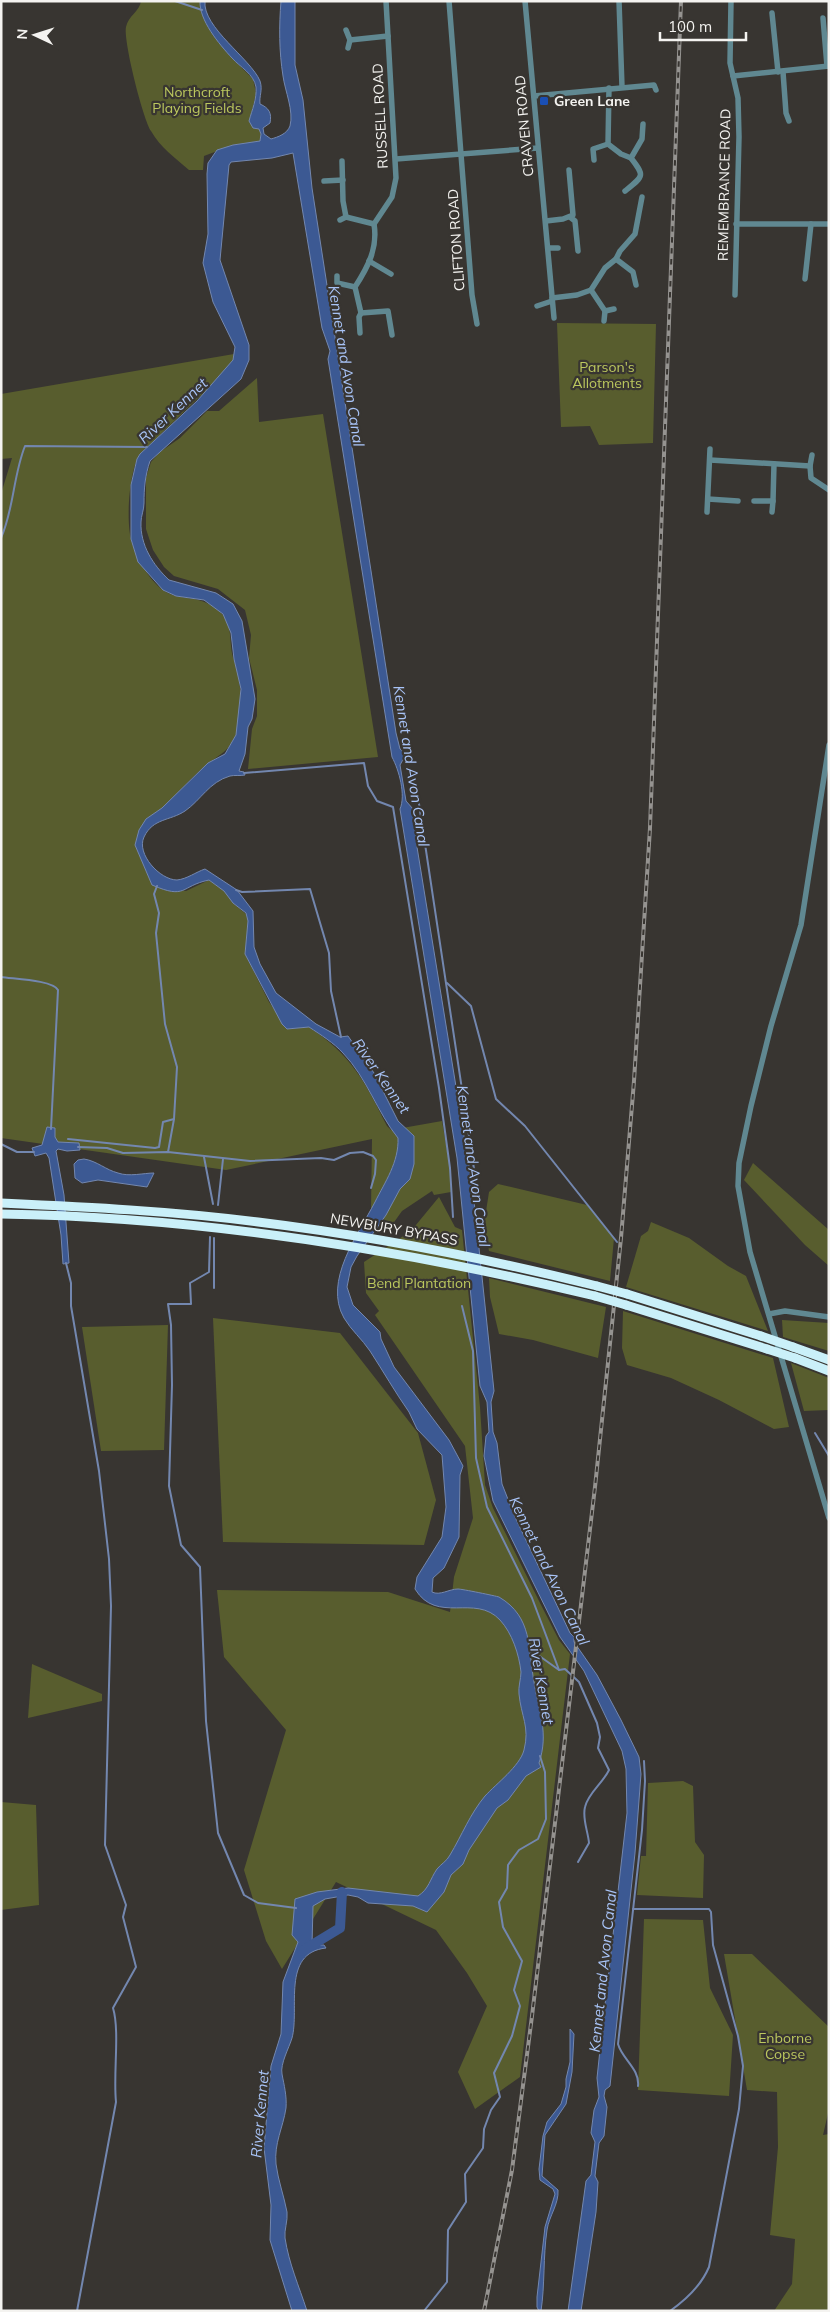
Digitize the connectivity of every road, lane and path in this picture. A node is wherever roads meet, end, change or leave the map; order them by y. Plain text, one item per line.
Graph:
1 (386, 1) edge
2 (450, 1) edge
3 (525, 1) edge
4 (619, 1) edge
5 (731, 1) edge
6 (772, 13) dead end
7 (823, 18) dead end
8 (346, 30) dead end
9 (388, 36) junction
10 (350, 40) junction
11 (348, 48) dead end
12 (828, 66) edge
13 (780, 72) junction
14 (734, 76) junction
15 (622, 87) junction
16 (609, 88) junction
17 (656, 90) dead end
18 (534, 96) junction
19 (789, 121) dead end
20 (643, 124) dead end
21 (608, 144) junction
22 (538, 148) junction
23 (462, 155) junction
24 (631, 158) junction
25 (396, 159) junction
26 (594, 160) dead end
27 (342, 161) dead end
28 (569, 170) dead end
29 (343, 180) junction
30 (324, 181) dead end
31 (625, 191) dead end
32 (642, 197) dead end
33 (346, 216) junction
34 (340, 220) dead end
35 (575, 220) junction
36 (546, 221) junction
37 (374, 224) junction
38 (736, 224) junction
39 (810, 224) junction
40 (829, 224) edge
41 (548, 248) junction
42 (558, 248) dead end
43 (578, 251) dead end
44 (616, 259) junction
45 (369, 261) junction
46 (390, 274) dead end
47 (337, 276) dead end
48 (805, 279) dead end
49 (636, 285) dead end
50 (355, 287) junction
51 (591, 290) junction
52 (735, 295) dead end
53 (552, 299) junction
54 (537, 306) dead end
55 (614, 309) dead end
56 (605, 311) junction
57 (361, 313) junction
58 (554, 318) dead end
59 (604, 321) dead end
60 (477, 324) dead end
61 (360, 333) dead end
62 (392, 335) dead end
63 (710, 449) dead end
64 (812, 456) dead end
65 (710, 460) junction
66 (774, 464) junction
67 (810, 466) junction
68 (829, 490) edge
69 (708, 499) junction
70 (738, 501) dead end
71 (754, 501) dead end
72 (773, 501) junction
73 (708, 512) dead end
74 (772, 512) dead end
75 (829, 745) edge
76 (1, 1203) edge
77 (1, 1214) edge
78 (769, 1314) junction
79 (829, 1318) edge
80 (829, 1360) edge
81 (829, 1371) edge
82 (829, 1518) edge

1 - 9 street, RUSSELL ROAD
2 - 23 street, CLIFTON ROAD
3 - 18 street, CRAVEN ROAD
4 - 15 street
5 - 14 street, REMEMBRANCE ROAD
6 - 13 street
7 - 12 street
8 - 10 street
9 - 10 street
9 - 25 street, RUSSELL ROAD
10 - 11 street
12 - 13 street
13 - 14 street
13 - 19 street
14 - 38 street, REMEMBRANCE ROAD
15 - 16 street
15 - 17 street
16 - 18 street
16 - 21 street
18 - 22 street, CRAVEN ROAD
20 - 24 street
21 - 24 street
21 - 26 street
22 - 23 street
22 - 36 street, CRAVEN ROAD
23 - 25 street
23 - 60 street, CLIFTON ROAD
24 - 31 street
25 - 37 street, RUSSELL ROAD
27 - 29 street
28 - 35 street
29 - 30 street
29 - 33 street
32 - 44 street
33 - 34 street
33 - 37 street
35 - 36 street
35 - 43 street
36 - 41 street, CRAVEN ROAD
37 - 45 street
38 - 39 street
38 - 52 street, REMEMBRANCE ROAD
39 - 40 street
39 - 48 street
41 - 42 street
41 - 53 street, CRAVEN ROAD
44 - 49 street
44 - 51 street
45 - 46 street
45 - 50 street
47 - 50 street
50 - 57 street
51 - 53 street
51 - 56 street
53 - 54 street
53 - 58 street, CRAVEN ROAD
55 - 56 street
56 - 59 street
57 - 61 street
57 - 62 street
63 - 65 street
64 - 67 street
65 - 66 street
65 - 69 street
66 - 67 street
66 - 72 street
67 - 68 street
69 - 70 street
69 - 73 street
71 - 72 street
72 - 74 street
75 - 78 street
76 - 80 highway, NEWBURY BYPASS, bridge
77 - 81 highway, NEWBURY BYPASS, bridge
78 - 79 street
78 - 82 street

